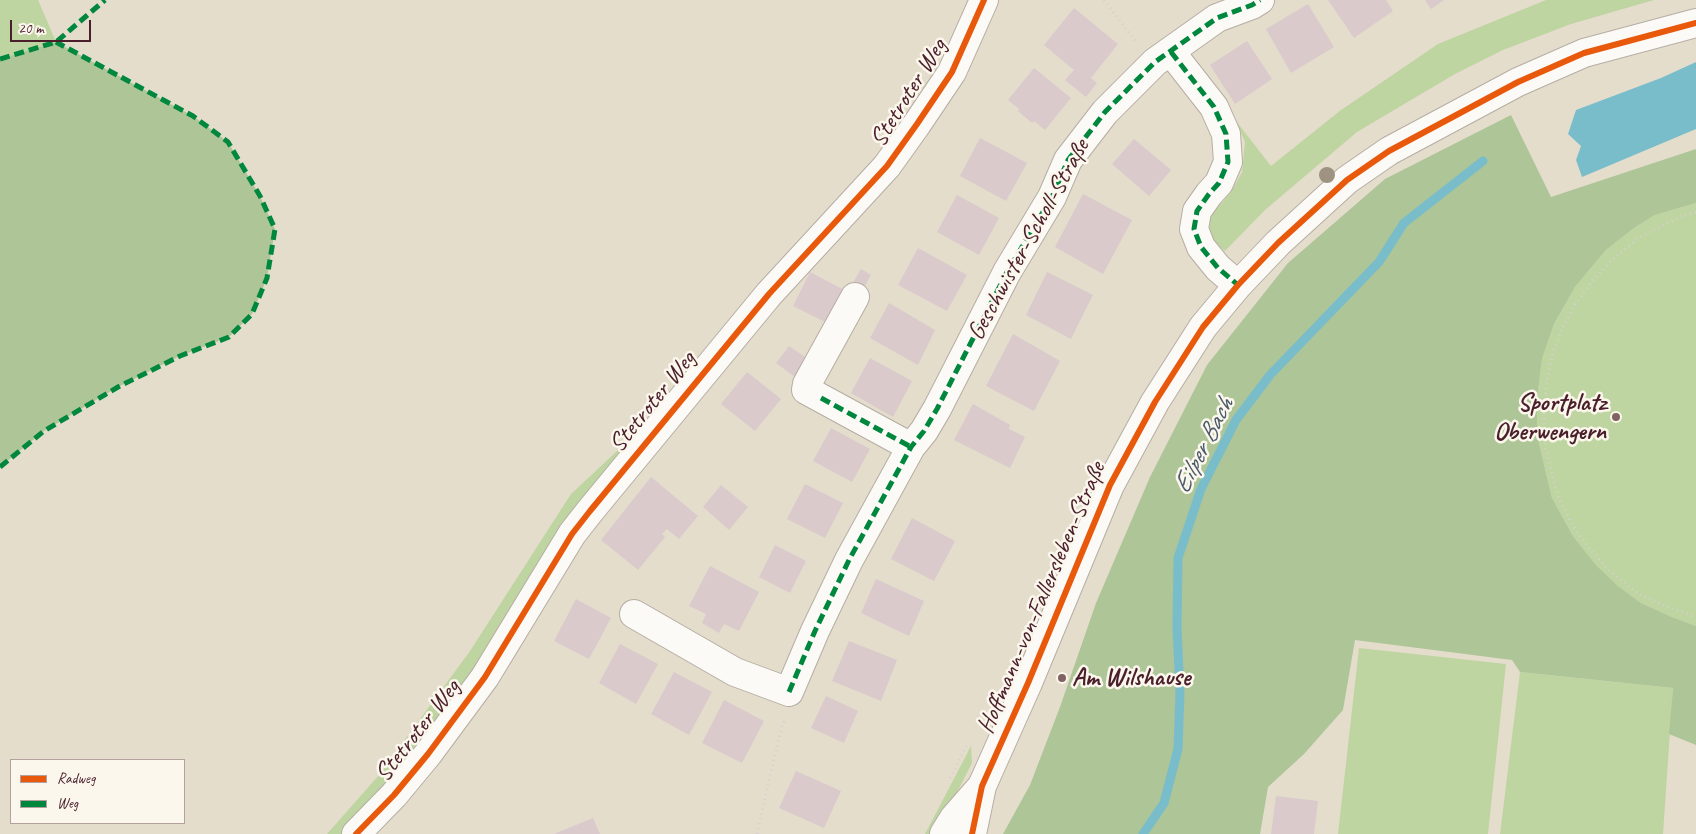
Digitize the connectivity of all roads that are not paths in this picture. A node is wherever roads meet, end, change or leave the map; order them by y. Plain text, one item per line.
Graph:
1 (984, 0) edge
2 (1260, 0) edge
3 (1696, 23) edge
4 (1163, 57) junction
5 (1238, 285) junction
6 (855, 297) dead end
7 (911, 447) junction
8 (634, 614) dead end
9 (982, 786) junction
10 (356, 834) edge
11 (944, 834) edge
12 (972, 834) edge

1 - 10 street, Stetroter Weg
2 - 4 street, Geschwister-Scholl-Straße
3 - 5 street, Hoffmann-von-Fallersleben-Straße
4 - 5 street
4 - 7 street, Geschwister-Scholl-Straße
5 - 9 street, Hoffmann-von-Fallersleben-Straße
6 - 7 street
7 - 8 street, Geschwister-Scholl-Straße
9 - 11 street, Hoffmann-von-Fallersleben-Straße
9 - 12 street, Hoffmann-von-Fallersleben-Straße

